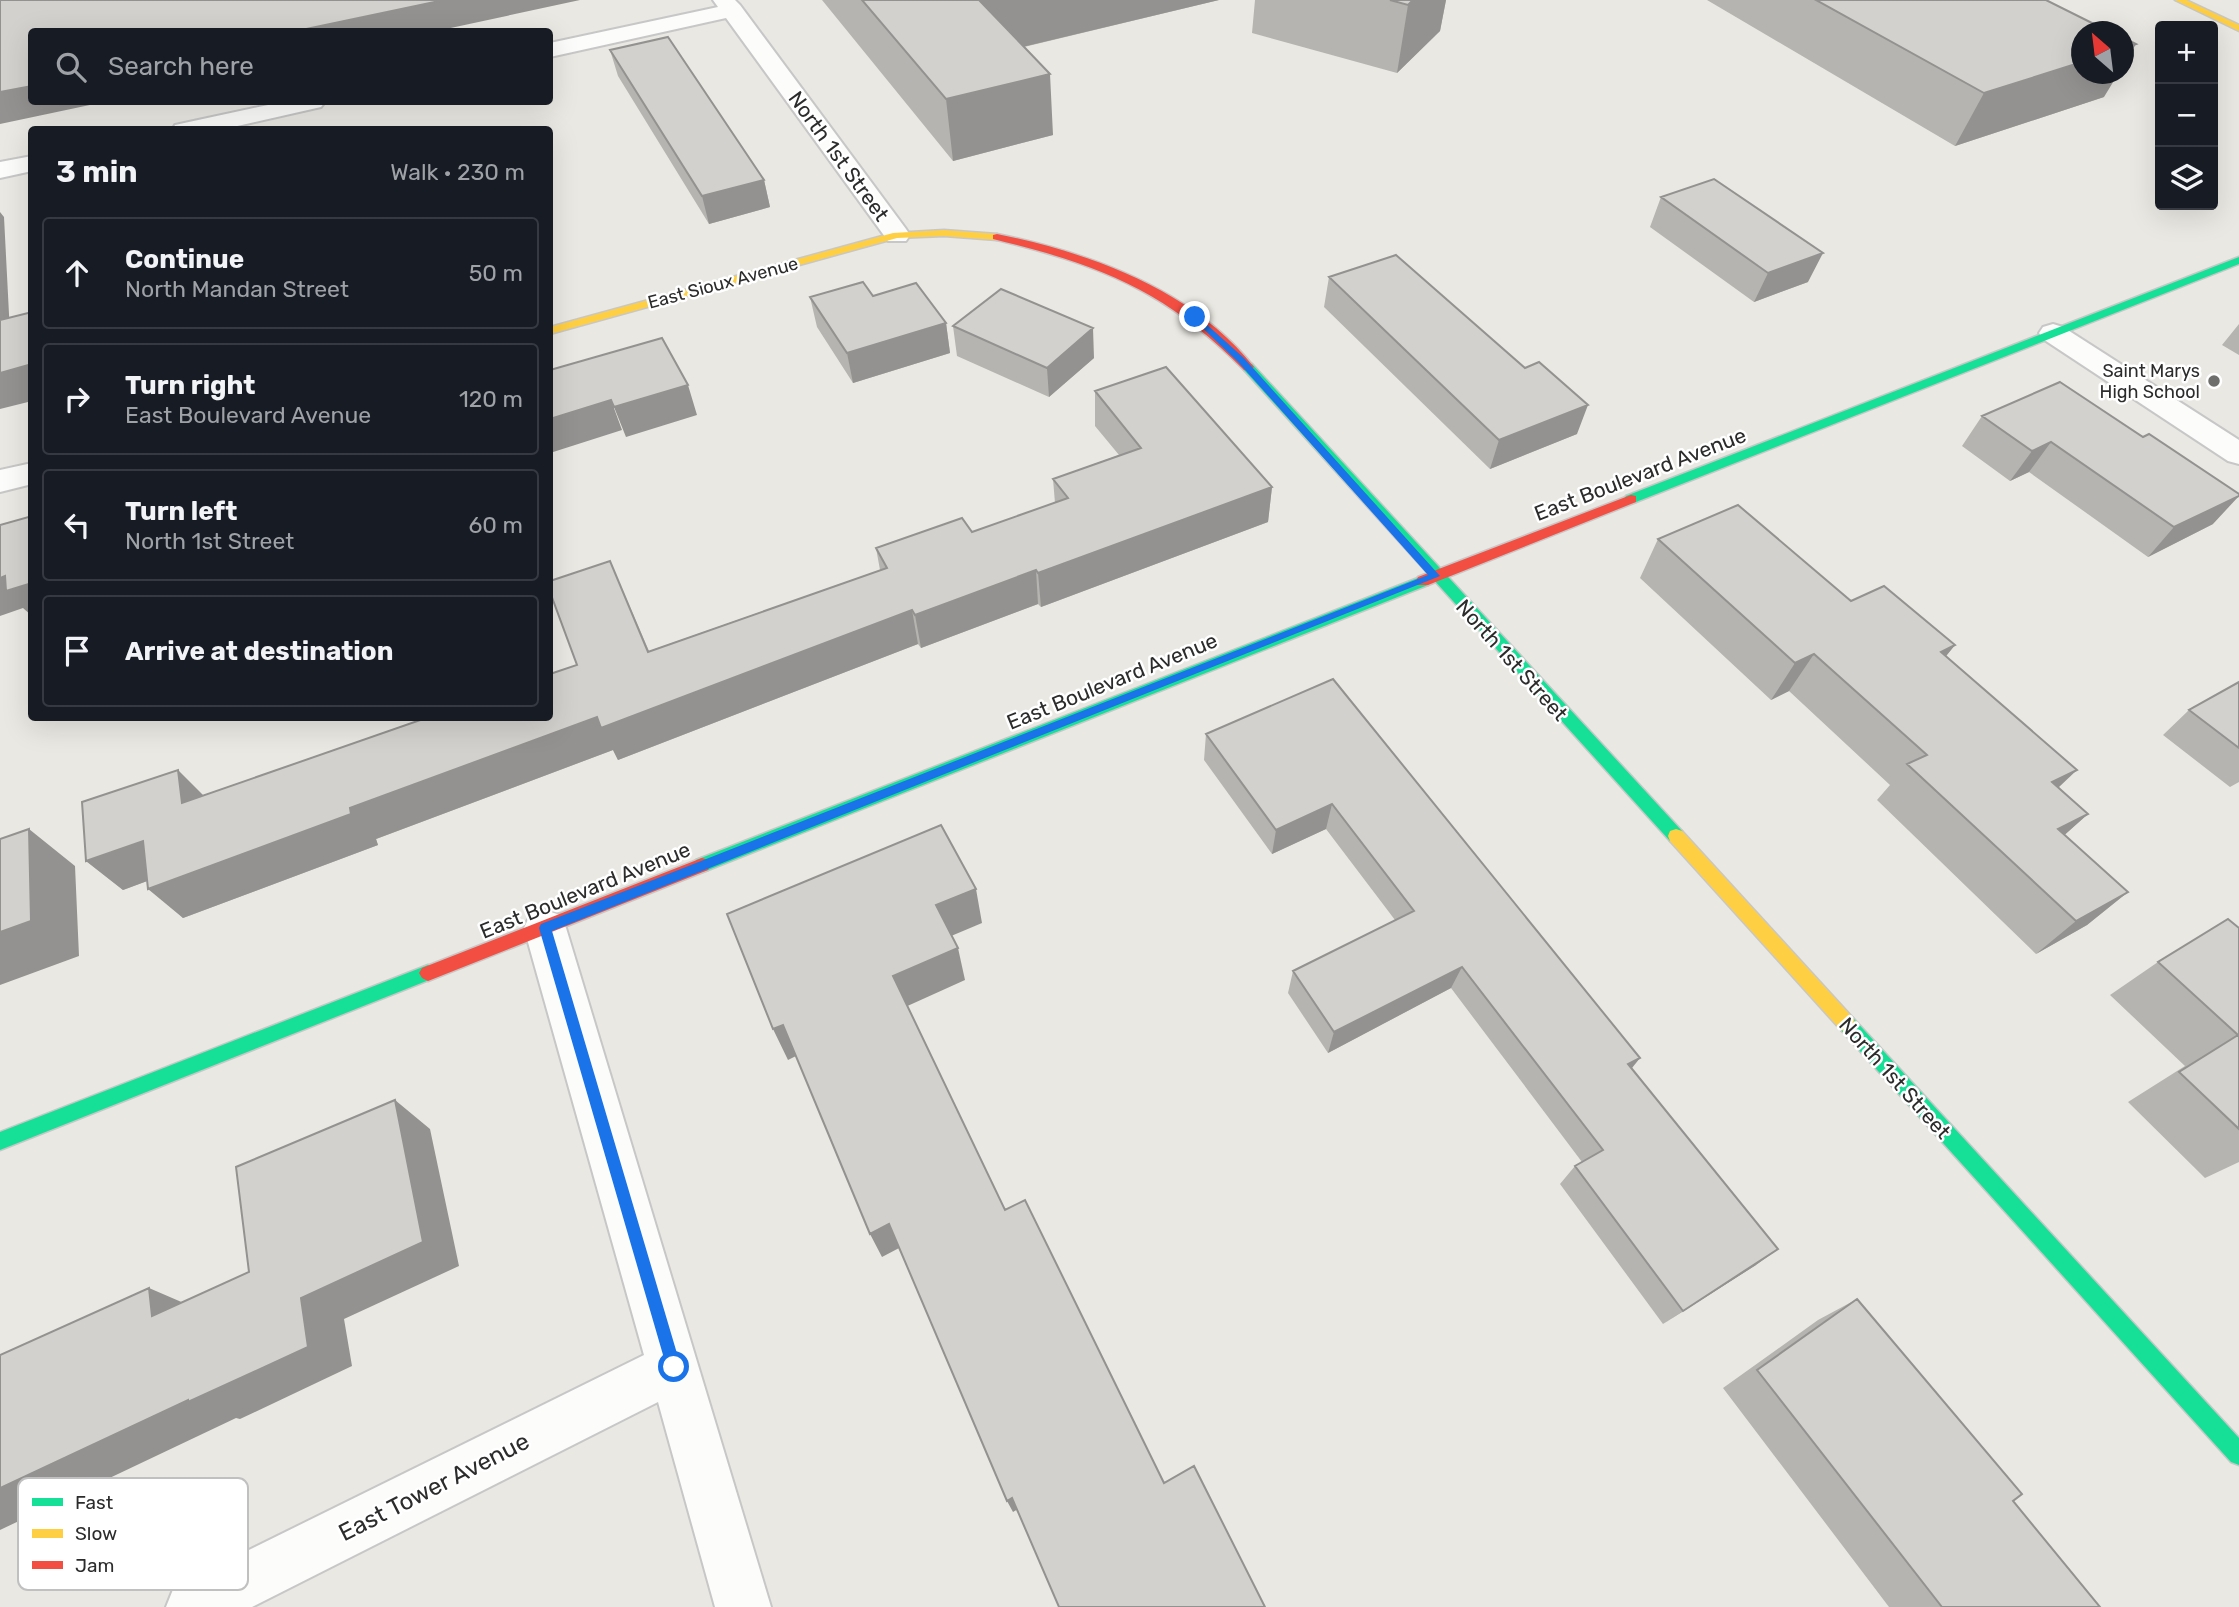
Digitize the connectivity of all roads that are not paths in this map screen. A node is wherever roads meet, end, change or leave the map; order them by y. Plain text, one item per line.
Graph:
1 (2179, 0) edge
2 (728, 5) edge
3 (2239, 28) edge
4 (553, 49) edge
5 (299, 105) edge
6 (202, 126) edge
7 (28, 164) edge
8 (0, 170) edge
9 (897, 235) junction
10 (2239, 260) edge
11 (553, 330) edge
12 (2053, 333) junction
13 (2239, 454) edge
14 (28, 474) edge
15 (0, 481) edge
16 (1435, 576) junction
17 (545, 928) junction
18 (0, 1142) edge
19 (674, 1367) junction
20 (2239, 1454) edge
21 (248, 1580) edge
22 (228, 1590) edge
23 (194, 1607) edge
24 (743, 1607) edge

1 - 3 street
2 - 4 street
2 - 9 street, North 1st Street
5 - 6 street
7 - 8 street
9 - 11 street, East Sioux Avenue
9 - 16 street, North 1st Street
10 - 12 street, East Boulevard Avenue
12 - 13 street
12 - 16 street, East Boulevard Avenue
14 - 15 street
16 - 17 street, East Boulevard Avenue
16 - 20 street, North 1st Street
17 - 18 street, East Boulevard Avenue
17 - 19 street
19 - 21 street, East Tower Avenue
19 - 24 street
22 - 23 street, East Tower Avenue

